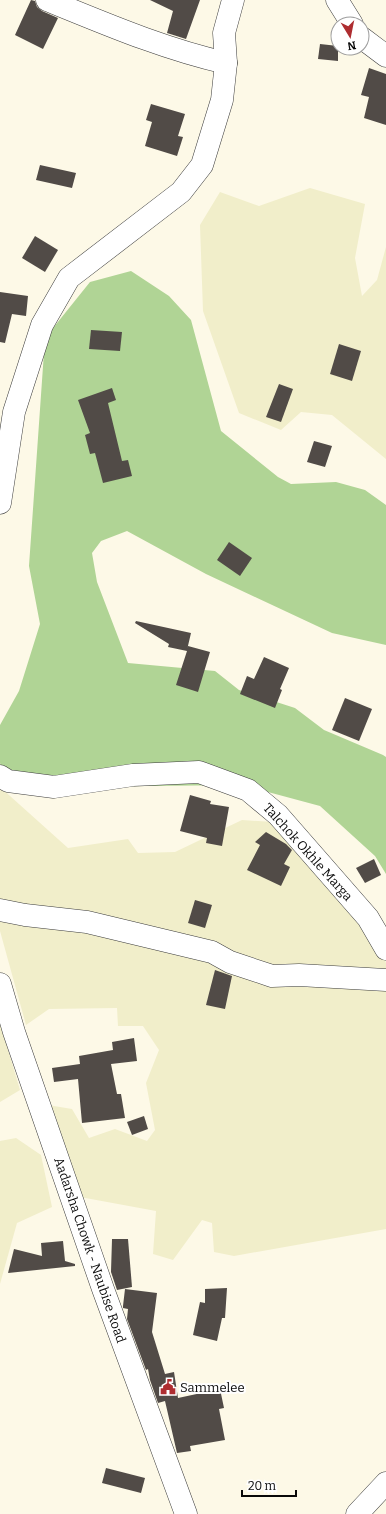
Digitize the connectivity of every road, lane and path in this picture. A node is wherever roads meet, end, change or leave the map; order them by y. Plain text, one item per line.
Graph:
1 (47, 0) edge
2 (233, 0) edge
3 (337, 0) edge
4 (347, 16) edge
5 (370, 44) edge
6 (386, 56) edge
7 (226, 63) junction
8 (0, 503) edge
9 (0, 776) edge
10 (0, 910) edge
11 (386, 949) edge
12 (386, 980) edge
13 (0, 984) edge
14 (386, 1483) edge
15 (186, 1514) edge
16 (357, 1514) edge

1 - 7 street
2 - 7 street
3 - 4 street
5 - 6 street
7 - 8 street
9 - 11 street, Talchok Okhle Marga
10 - 12 street
13 - 15 street, Aadarsha Chowk - Naubise Road
14 - 16 street

